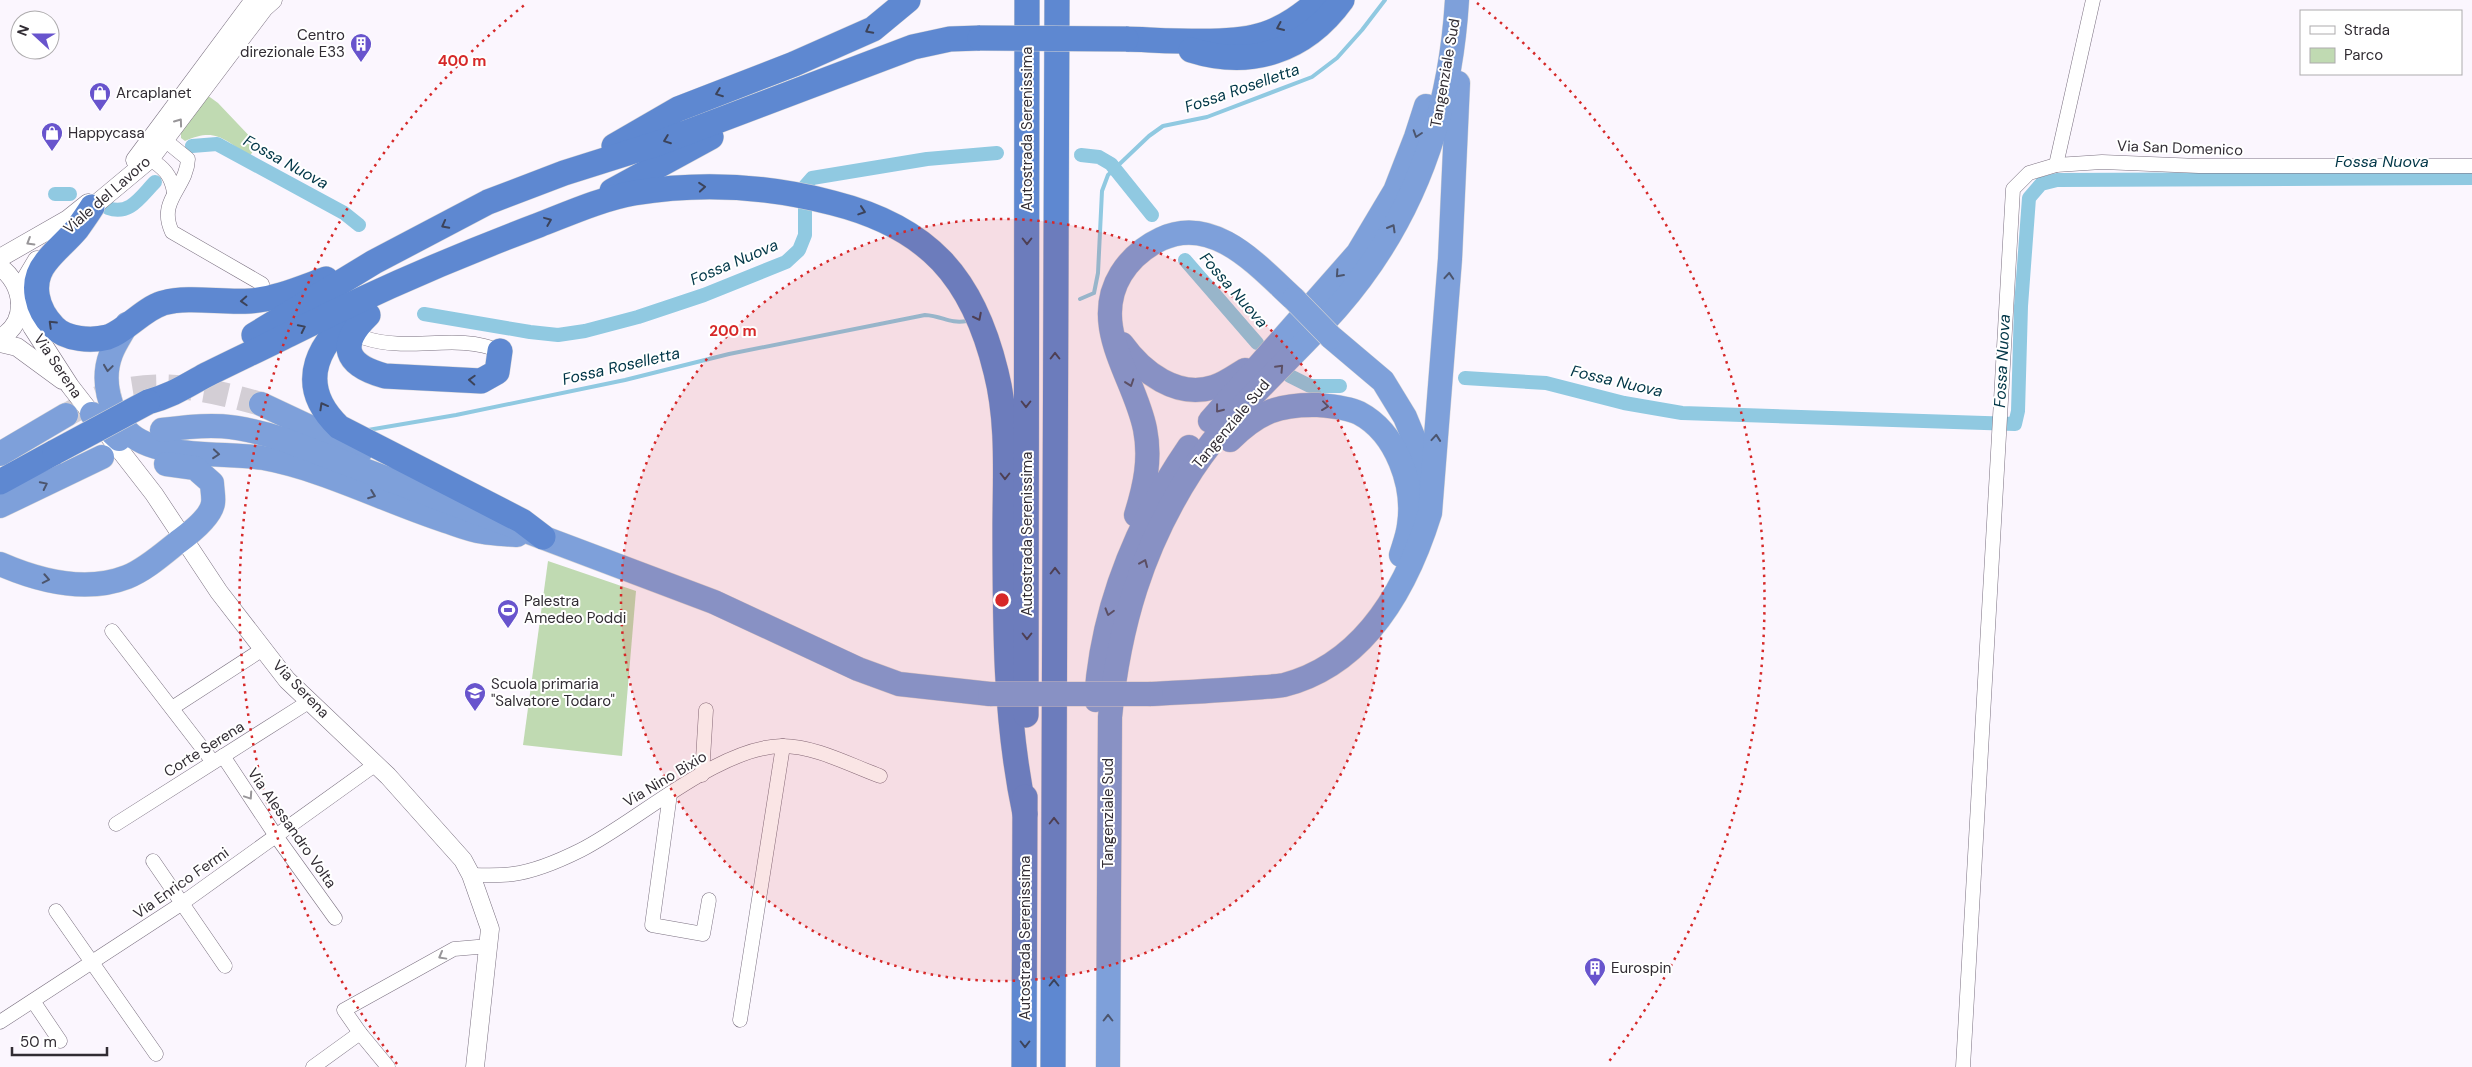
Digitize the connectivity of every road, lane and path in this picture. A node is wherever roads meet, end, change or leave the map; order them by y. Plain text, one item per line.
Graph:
1 (254, 0) edge
2 (273, 0) edge
3 (908, 0) edge
4 (1028, 0) edge
5 (1057, 0) edge
6 (1074, 0) edge
7 (1320, 0) edge
8 (1342, 0) edge
9 (1441, 0) edge
10 (1458, 0) edge
11 (2092, 0) edge
12 (1163, 40) junction
13 (810, 85) junction
14 (166, 141) junction
15 (1056, 145) junction
16 (150, 159) junction
17 (2056, 165) junction
18 (2472, 166) edge
19 (564, 173) junction
20 (174, 192) junction
21 (585, 206) junction
22 (92, 207) junction
23 (0, 258) edge
24 (374, 262) junction
25 (0, 267) edge
26 (409, 277) junction
27 (262, 284) dead end
28 (20, 300) junction
29 (1110, 320) junction
30 (127, 324) junction
31 (0, 338) edge
32 (365, 338) dead end
33 (0, 343) edge
34 (500, 351) joint
35 (1266, 356) junction
36 (70, 386) junction
37 (148, 402) junction
38 (261, 404) tunnel mouth
39 (92, 414) junction
40 (66, 415) tunnel mouth
41 (162, 430) dead end
42 (0, 454) edge
43 (102, 457) dead end
44 (0, 482) edge
45 (0, 506) edge
46 (1158, 532) junction
47 (543, 537) junction
48 (183, 539) junction
49 (0, 564) edge
50 (1408, 570) junction
51 (1116, 587) junction
52 (112, 631) dead end
53 (263, 650) junction
54 (1325, 668) junction
55 (310, 701) junction
56 (172, 708) junction
57 (706, 710) dead end
58 (783, 746) junction
59 (218, 759) junction
60 (376, 764) junction
61 (702, 775) junction
62 (880, 776) dead end
63 (670, 794) junction
64 (1025, 814) junction
65 (116, 824) dead end
66 (276, 836) junction
67 (153, 861) dead end
68 (471, 875) junction
69 (709, 900) dead end
70 (181, 904) junction
71 (56, 911) dead end
72 (336, 918) dead end
73 (489, 946) junction
74 (91, 962) junction
75 (225, 966) dead end
76 (33, 1000) junction
77 (740, 1020) dead end
78 (0, 1022) edge
79 (360, 1033) junction
80 (60, 1041) dead end
81 (156, 1054) dead end
82 (313, 1067) edge
83 (388, 1067) edge
84 (475, 1067) edge
85 (1024, 1067) edge
86 (1053, 1067) edge
87 (1092, 1067) edge
88 (1108, 1067) edge
89 (1962, 1067) edge

1 -> 23 street, Viale del Lavoro
14 -> 2 street, Viale del Lavoro
3 -> 19 highway
4 -> 64 highway, Autostrada Serenissima
5 - 15 highway, Autostrada Serenissima
6 - 15 highway
7 -> 12 highway
8 - 12 highway
9 -> 35 highway, Tangenziale Sud
46 -> 10 highway, Tangenziale Sud
50 -> 10 highway
11 - 17 street
12 - 13 highway, bridge
13 -> 19 highway
13 - 21 highway
14 - 16 street, Viale del Lavoro
14 - 20 street
86 -> 15 highway, Autostrada Serenissima
16 - 20 street
16 - 22 street, Viale del Lavoro
17 - 18 street, Via San Domenico
17 - 89 street, Via San Domenico
19 -> 24 highway
20 - 27 street
26 -> 21 highway
21 -> 64 highway
22 - 28 street, Viale del Lavoro
30 -> 22 highway
24 -> 30 highway
24 - 37 highway
25 - 28 street
34 -> 26 highway
37 -> 26 highway
47 -> 26 highway
28 - 31 street, Viale del Lavoro
28 - 36 street, Via Serena
29 - 35 highway
29 - 50 highway, bridge
29 -> 51 highway
30 -> 47 highway
32 - 34 street
33 - 36 street
35 -> 51 highway, Tangenziale Sud
36 - 39 street, Via Serena
37 - 44 highway, bridge
38 - 47 highway
39 - 48 street, Via Serena
39 - 48 highway
40 - 42 highway
41 - 47 highway
45 -> 43 highway
46 -> 54 highway
88 -> 46 highway, Tangenziale Sud
47 - 54 highway, bridge
49 -> 48 highway
48 - 53 street, Via Serena
50 - 54 highway
51 -> 87 highway, Tangenziale Sud
52 - 56 street, Via Alessandro Volta
53 - 55 street, Via Serena
53 - 56 street
55 - 59 street, Corte Serena
55 - 60 street, Via Serena
56 - 59 street, Via Alessandro Volta
57 - 61 street
58 - 61 street, Via Nino Bixio
58 - 62 street, Via Nino Bixio
58 - 77 street
59 - 65 street, Corte Serena
59 -> 66 street, Via Alessandro Volta
60 - 66 street, Via Enrico Fermi
60 - 68 street, Via Serena
61 - 63 street, Via Nino Bixio
63 - 68 street, Via Nino Bixio
63 - 69 street
64 -> 85 highway, Autostrada Serenissima
66 - 70 street, Via Enrico Fermi
66 - 72 street, Via Alessandro Volta
67 - 70 street
68 - 73 street, Via Serena
70 - 74 street, Via Enrico Fermi
70 - 75 street
71 - 74 street
73 -> 79 street
73 - 84 street, Via Serena
74 - 76 street, Via Enrico Fermi
74 - 81 street
76 - 78 street, Via Enrico Fermi
76 - 80 street
79 - 82 street
79 - 83 street

